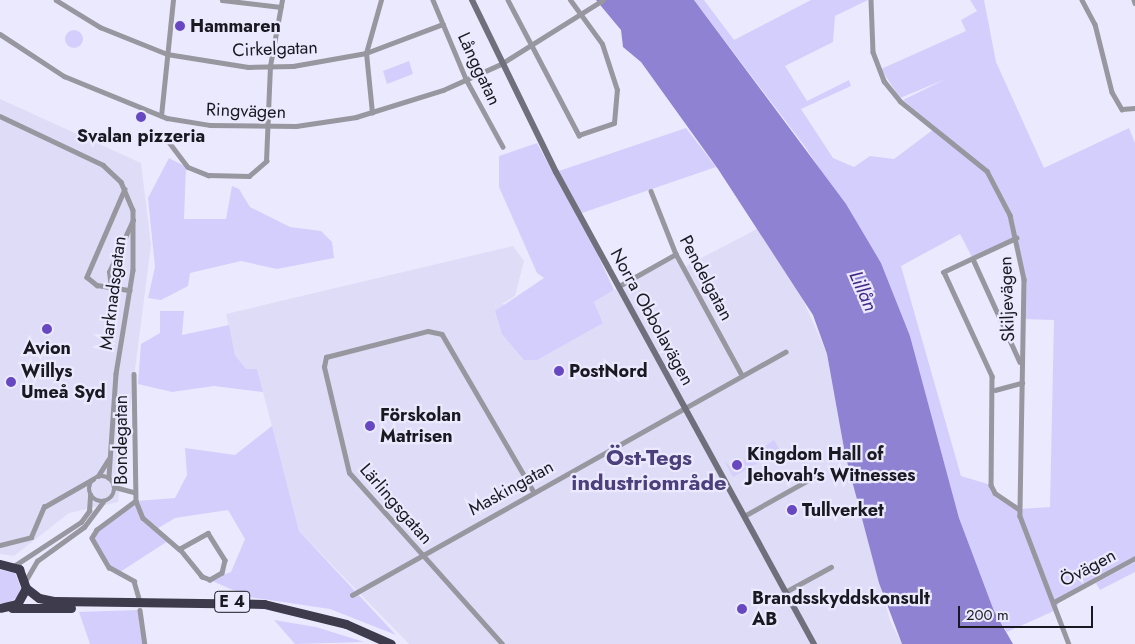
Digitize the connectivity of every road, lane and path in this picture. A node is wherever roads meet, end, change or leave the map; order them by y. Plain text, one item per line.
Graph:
1 (56, 0) edge
2 (173, 0) edge
3 (222, 0) edge
4 (282, 0) edge
5 (381, 0) edge
6 (433, 0) edge
7 (472, 0) edge
8 (508, 0) edge
9 (570, 0) edge
10 (871, 0) edge
11 (1082, 0) edge
12 (601, 1) edge
13 (281, 7) junction
14 (581, 15) junction
15 (443, 24) junction
16 (0, 34) edge
17 (530, 46) junction
18 (366, 53) junction
19 (167, 54) junction
20 (501, 64) junction
21 (270, 66) junction
22 (466, 80) junction
23 (1135, 108) edge
24 (372, 113) junction
25 (0, 116) edge
26 (161, 116) junction
27 (268, 126) junction
28 (166, 138) dead end
29 (502, 148) dead end
30 (125, 189) junction
31 (651, 191) dead end
32 (134, 218) junction
33 (1017, 238) junction
34 (676, 254) junction
35 (973, 259) junction
36 (619, 286) junction
37 (111, 288) junction
38 (130, 290) junction
39 (785, 352) dead end
40 (1022, 364) junction
41 (134, 374) dead end
42 (742, 375) junction
43 (1022, 383) junction
44 (995, 390) junction
45 (684, 408) junction
46 (108, 458) junction
47 (819, 474) dead end
48 (96, 477) junction
49 (109, 478) junction
50 (115, 487) junction
51 (134, 492) junction
52 (534, 492) junction
53 (90, 494) junction
54 (136, 501) junction
55 (103, 502) junction
56 (1019, 509) junction
57 (746, 515) junction
58 (0, 545) edge
59 (179, 549) junction
60 (421, 554) junction
61 (1135, 558) edge
62 (0, 564) edge
63 (13, 566) junction
64 (831, 567) dead end
65 (26, 584) junction
66 (787, 591) junction
67 (352, 595) dead end
68 (140, 598) dead end
69 (1054, 602) junction
70 (4, 609) edge
71 (140, 610) dead end
72 (146, 644) edge
73 (378, 644) edge
74 (391, 644) edge
75 (502, 644) edge
76 (814, 644) edge
77 (1070, 644) edge

1 - 19 street, Cirkelgatan
2 - 19 street
3 - 13 street
4 - 13 street
5 - 18 street
6 - 15 street, Långgatan
7 - 20 street, Norra Obbolavägen
8 - 17 street
9 - 14 street
10 - 33 street, Skiljevägen
11 - 23 street
12 - 14 street
13 - 21 street
14 - 17 street
14 - 17 street
15 - 18 street, Cirkelgatan
15 - 22 street, Långgatan
16 - 26 street, Ringvägen
17 - 20 street
18 - 21 street, Cirkelgatan
18 - 24 street
19 - 21 street, Cirkelgatan
19 - 26 street
20 - 22 street, Ringvägen
20 - 36 street, Norra Obbolavägen
21 - 27 street
22 - 24 street, Ringvägen
22 - 29 street, Långgatan
24 - 27 street, Ringvägen
25 - 30 street, Marknadsgatan
26 - 27 street, Ringvägen
27 - 28 street
30 - 32 street, Marknadsgatan
30 - 37 street
31 - 34 street, Pendelgatan
32 - 37 street
32 - 38 street, Marknadsgatan
33 - 35 street
33 - 40 street, Skiljevägen
34 - 36 street
34 - 42 street, Pendelgatan
35 - 40 street
35 - 44 street
36 - 45 street, Norra Obbolavägen
37 - 38 street
38 - 46 street, Marknadsgatan
39 - 42 street, Maskingatan
40 - 43 street, Skiljevägen
41 - 51 street, Bondegatan
42 - 45 street, Maskingatan
43 - 44 street
43 - 56 street, Skiljevägen
44 - 56 street
45 - 52 street, Maskingatan
45 - 57 street, Norra Obbolavägen
46 - 48 street, Marknadsgatan
46 - 49 street, Marknadsgatan
47 - 57 street
48 - 49 street
48 - 53 street
48 - 58 street
49 - 50 street
50 - 51 street
50 - 55 street
51 - 54 street, Bondegatan
52 - 60 street, Maskingatan
52 - 60 street, Lärlingsgatan
53 - 55 street
53 - 63 street
54 - 59 street, Bondegatan
54 - 68 street
55 - 65 street
56 - 69 street, Skiljevägen
57 - 66 street, Norra Obbolavägen
59 - 59 street, Bondegatan
60 - 67 street, Maskingatan
60 - 75 street, Lärlingsgatan
61 - 69 street, Övägen
62 - 63 highway
63 - 65 highway, E 4
64 - 66 street
65 - 70 highway, E 4
65 - 74 highway, E 4
66 - 76 street, Norra Obbolavägen
69 - 77 street, Skiljevägen
70 - 73 highway, E 4
71 - 72 street

